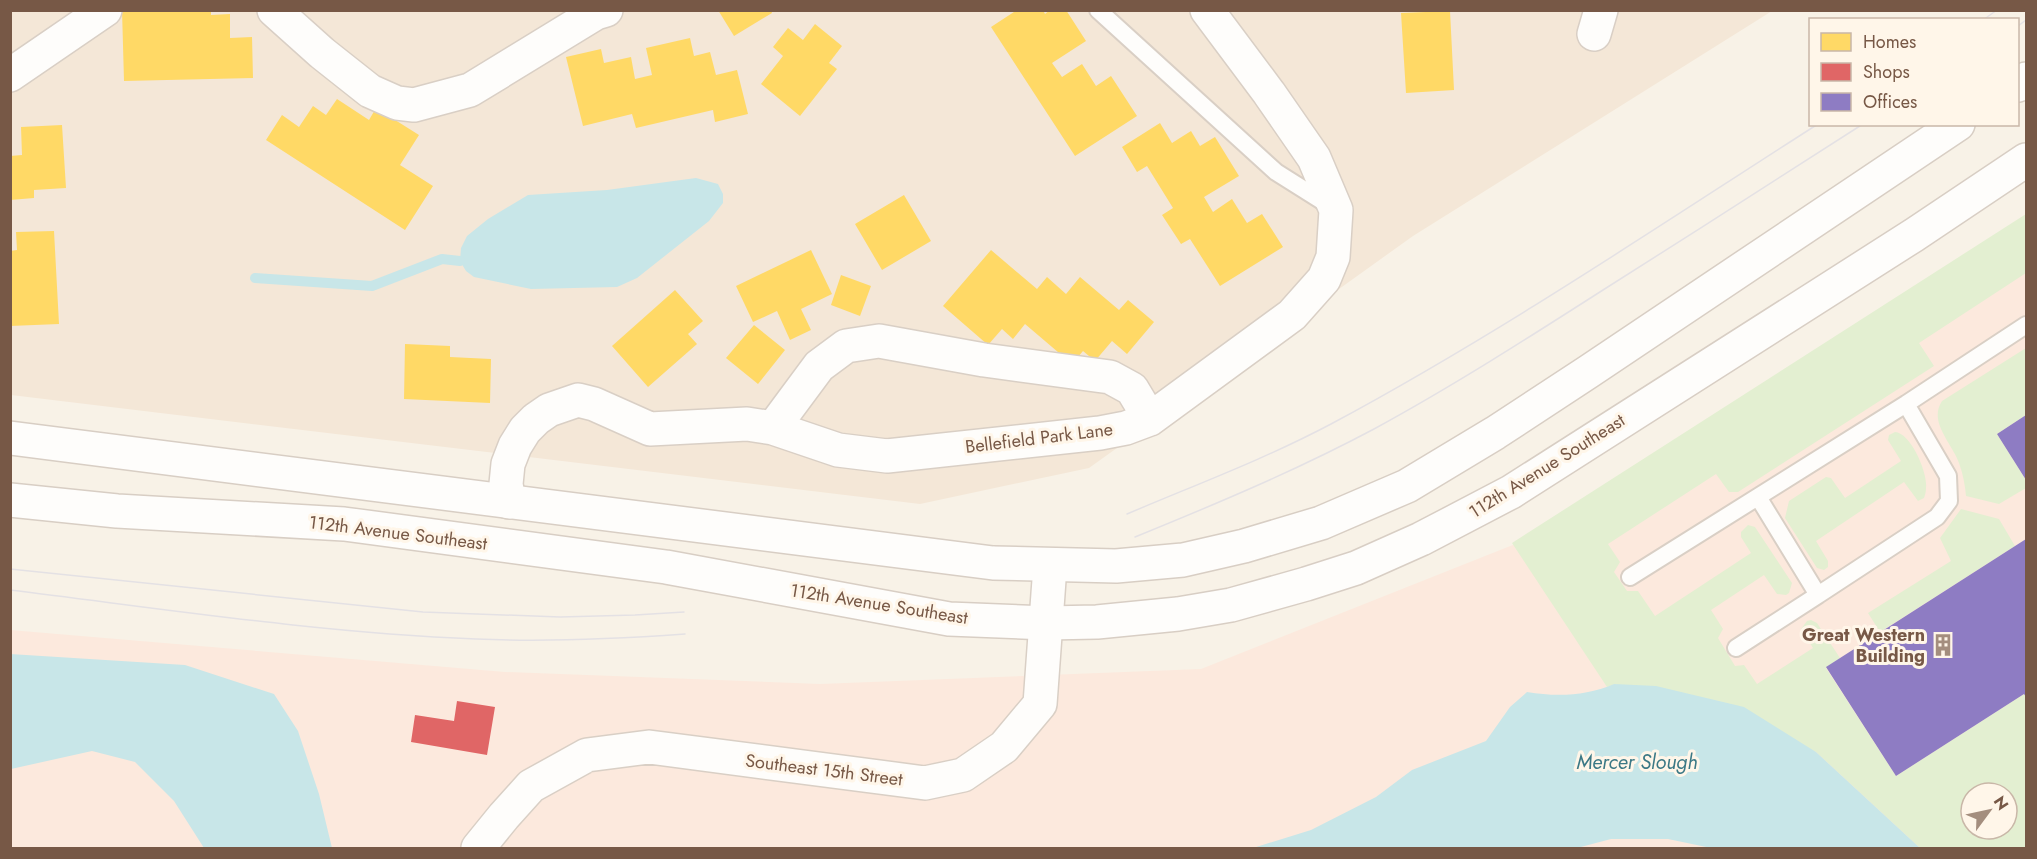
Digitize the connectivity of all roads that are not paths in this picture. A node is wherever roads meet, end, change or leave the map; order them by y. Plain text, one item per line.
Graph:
1 (105, 10) edge
2 (274, 10) edge
3 (606, 10) edge
4 (1098, 10) edge
5 (1207, 10) edge
6 (10, 75) edge
7 (1955, 126) edge
8 (2026, 160) edge
9 (1336, 210) junction
10 (2026, 325) edge
11 (1906, 404) junction
12 (1150, 418) junction
13 (773, 428) junction
14 (10, 438) edge
15 (1758, 498) junction
16 (10, 500) edge
17 (509, 502) junction
18 (1050, 566) junction
19 (1629, 577) dead end
20 (1818, 595) junction
21 (1047, 623) junction
22 (1736, 648) dead end
23 (478, 849) edge

1 - 6 main road
2 - 3 main road
4 - 9 lane
5 - 9 main road, Bellefield Park Lane
7 - 18 main road
8 - 21 main road, 112th Avenue Southeast
9 - 12 main road, Bellefield Park Lane
10 - 11 lane
11 - 15 lane
11 - 20 lane
12 - 13 main road, Bellefield Park Lane
12 - 13 main road
13 - 17 main road, Bellefield Park Lane
14 - 17 main road
15 - 19 lane
15 - 20 lane
16 - 21 main road, 112th Avenue Southeast
17 - 18 main road
18 - 21 main road, Southeast 15th Street
20 - 22 lane
21 - 23 main road, Southeast 15th Street

